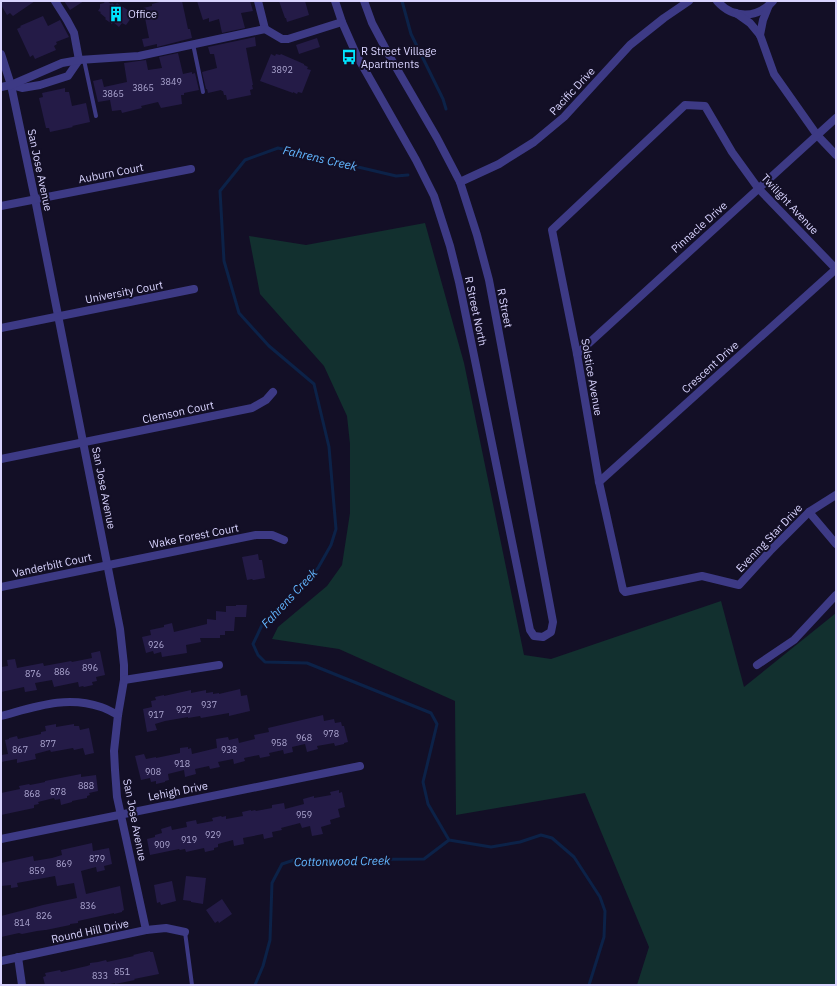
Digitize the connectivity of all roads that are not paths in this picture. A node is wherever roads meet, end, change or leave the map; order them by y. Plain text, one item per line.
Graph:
1 (55, 1) edge
2 (258, 1) edge
3 (335, 1) edge
4 (364, 1) edge
5 (689, 1) edge
6 (711, 1) edge
7 (719, 3) edge
8 (771, 3) edge
9 (736, 13) junction
10 (342, 22) junction
11 (265, 29) junction
12 (760, 35) junction
13 (193, 44) junction
14 (1, 54) edge
15 (81, 60) junction
16 (11, 85) junction
17 (1, 87) edge
18 (203, 92) dead end
19 (685, 105) joint
20 (96, 116) dead end
21 (836, 118) edge
22 (817, 135) junction
23 (836, 155) edge
24 (191, 169) dead end
25 (460, 182) junction
26 (758, 188) junction
27 (35, 199) junction
28 (1, 206) edge
29 (836, 269) edge
30 (194, 289) dead end
31 (58, 316) junction
32 (1, 328) edge
33 (577, 354) junction
34 (273, 392) dead end
35 (84, 442) junction
36 (1, 459) edge
37 (599, 482) junction
38 (836, 495) edge
39 (809, 512) junction
40 (284, 540) dead end
41 (836, 544) edge
42 (108, 564) junction
43 (739, 585) joint
44 (1, 586) edge
45 (836, 595) edge
46 (543, 637) joint
47 (219, 664) dead end
48 (757, 665) dead end
49 (124, 680) junction
50 (118, 715) junction
51 (1, 716) edge
52 (360, 766) dead end
53 (121, 814) junction
54 (1, 839) edge
55 (146, 930) junction
56 (185, 932) joint
57 (18, 958) junction
58 (1, 961) edge
59 (22, 985) edge
60 (192, 985) edge

1 - 15 street
2 - 11 street
3 - 10 street, R Street North
4 - 25 street, R Street
5 - 25 street, Pacific Drive
6 - 7 street
7 - 9 street
8 - 9 street
8 - 12 street
9 - 12 street
10 - 11 street
10 - 46 street, R Street North
11 - 13 street
12 - 22 street
13 - 15 street
13 - 18 lane
14 - 16 street, San Jose Avenue
15 - 16 street
15 - 16 street
15 - 20 lane
16 - 17 street
16 - 27 street, San Jose Avenue
19 - 26 street, Twilight Avenue
19 - 33 street, Solstice Avenue
21 - 22 street, Pinnacle Drive
22 - 23 street
22 - 26 street, Pinnacle Drive
24 - 27 street, Auburn Court
25 - 46 street, R Street
26 - 29 street, Twilight Avenue
26 - 33 street, Pinnacle Drive
27 - 28 street, Auburn Court
27 - 31 street, San Jose Avenue
29 - 37 street, Crescent Drive
30 - 31 street, University Court
31 - 32 street, University Court
31 - 35 street, San Jose Avenue
33 - 37 street, Solstice Avenue
34 - 35 street, Clemson Court
35 - 36 street, Clemson Court
35 - 42 street, San Jose Avenue
37 - 43 street, Solstice Avenue
38 - 39 street, Evening Star Drive
39 - 41 street
39 - 43 street, Evening Star Drive
40 - 42 street, Wake Forest Court
42 - 44 street, Vanderbilt Court
42 - 49 street, San Jose Avenue
45 - 48 street
47 - 49 street
49 - 50 street, San Jose Avenue
50 - 51 street
50 - 53 street, San Jose Avenue
52 - 53 street, Lehigh Drive
53 - 54 street, Lehigh Drive
53 - 55 street, San Jose Avenue
55 - 56 street, Round Hill Drive
55 - 57 street, Round Hill Drive
56 - 60 lane
57 - 58 street, Round Hill Drive
57 - 59 street

